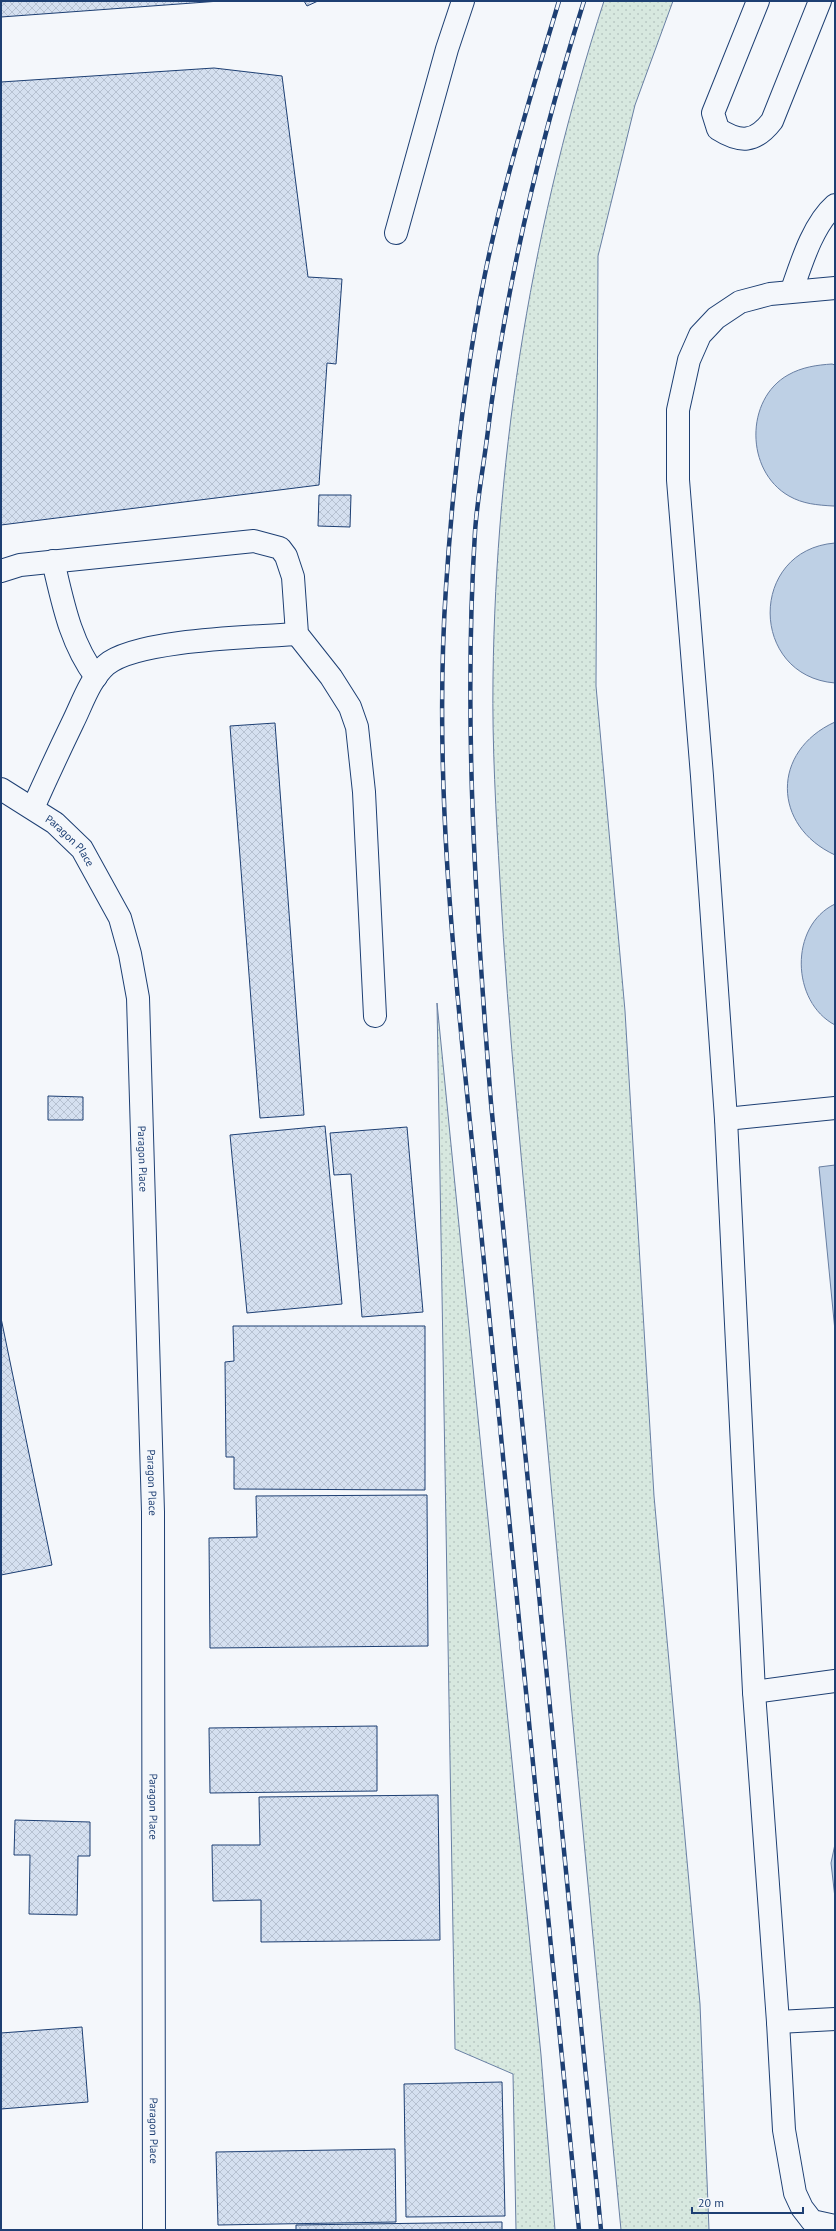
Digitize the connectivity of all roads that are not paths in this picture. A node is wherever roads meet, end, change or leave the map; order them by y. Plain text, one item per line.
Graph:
1 (463, 1) edge
2 (758, 1) edge
3 (820, 1) edge
4 (835, 205) edge
5 (396, 233) dead end
6 (835, 288) edge
7 (792, 290) junction
8 (53, 561) junction
9 (1, 571) edge
10 (297, 634) junction
11 (96, 677) junction
12 (1, 789) edge
13 (33, 808) junction
14 (375, 1016) dead end
15 (835, 1108) edge
16 (726, 1119) junction
17 (835, 1681) edge
18 (754, 1692) junction
19 (835, 2019) edge
20 (778, 2022) junction
21 (835, 2226) edge
22 (154, 2230) edge

1 - 5 lane
2 - 3 lane
4 - 7 lane
6 - 7 lane
7 - 16 lane
8 - 9 lane
8 - 10 lane
8 - 11 lane
10 - 11 lane
10 - 14 lane
11 - 13 lane
12 - 13 lane, Paragon Place
13 - 22 lane, Paragon Place
15 - 16 lane
16 - 18 lane
17 - 18 lane
18 - 20 lane
19 - 20 lane
20 - 21 lane

